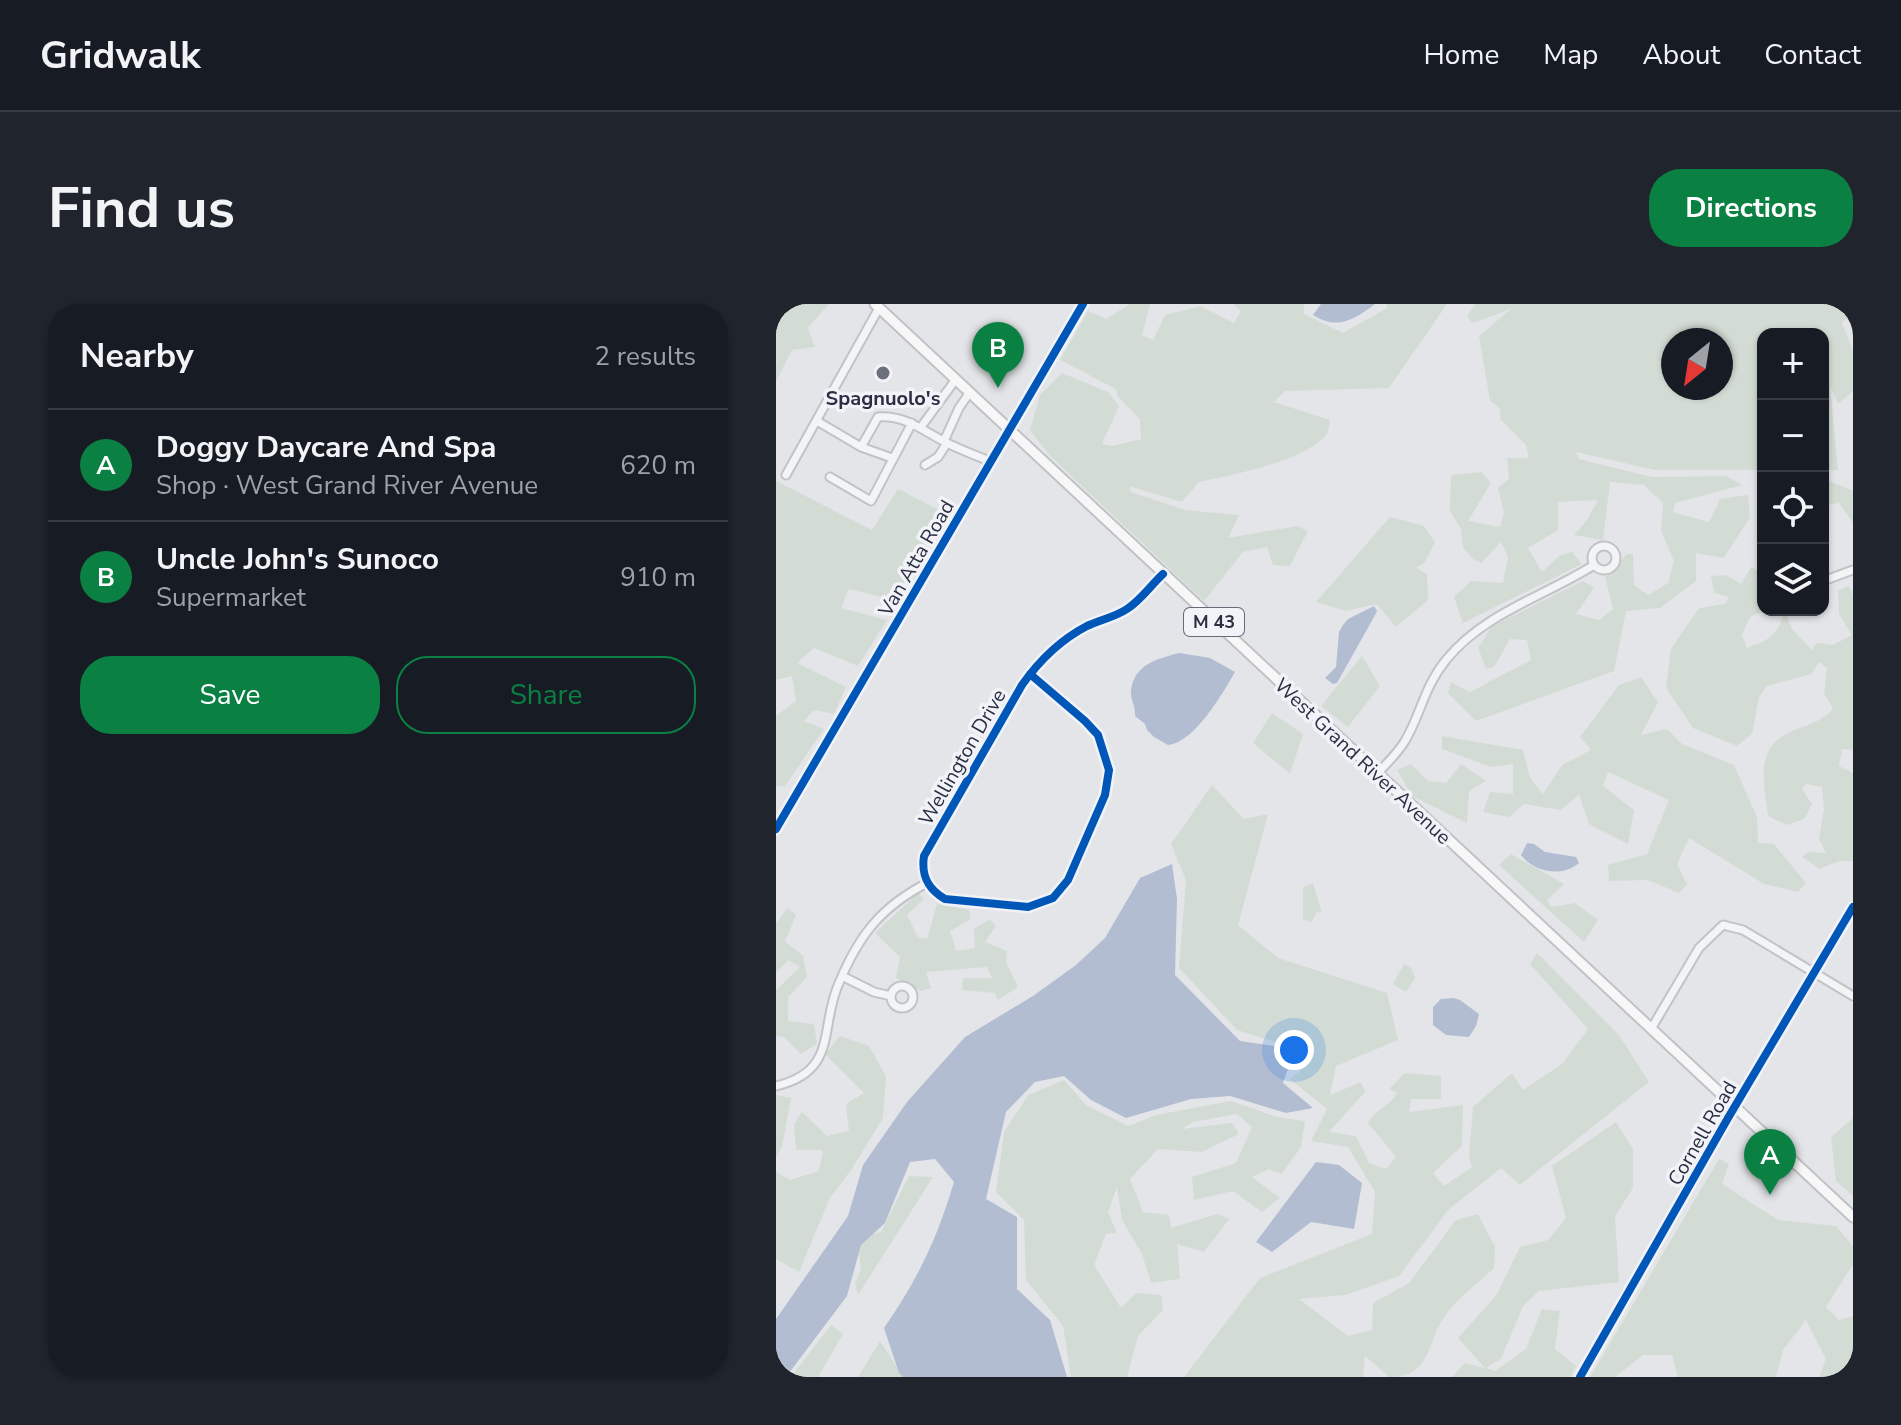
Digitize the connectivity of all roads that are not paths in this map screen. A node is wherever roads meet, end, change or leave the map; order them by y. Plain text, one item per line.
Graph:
1 (1083, 304) edge
2 (877, 306) edge
3 (956, 379) junction
4 (970, 392) junction
5 (817, 421) junction
6 (916, 425) junction
7 (1010, 430) junction
8 (945, 442) junction
9 (861, 447) junction
10 (892, 458) junction
11 (990, 461) junction
12 (925, 465) dead end
13 (786, 475) dead end
14 (830, 477) dead end
15 (1594, 565) dead end
16 (1853, 570) edge
17 (1163, 574) junction
18 (1829, 579) edge
19 (1030, 674) junction
20 (1377, 774) junction
21 (776, 829) edge
22 (927, 883) junction
23 (1853, 907) edge
24 (1815, 974) junction
25 (842, 976) junction
26 (891, 996) dead end
27 (1853, 996) edge
28 (1651, 1029) junction
29 (776, 1086) edge
30 (1735, 1107) junction
31 (1853, 1217) edge
32 (1580, 1377) edge

1 - 7 street, Van Atta Road
2 - 3 main road, West Grand River Avenue / M 43
2 - 5 street
3 - 4 main road, West Grand River Avenue / M 43
3 - 6 street
4 - 7 main road, West Grand River Avenue / M 43
4 - 8 street
5 - 9 street
5 - 13 street
6 - 8 street
6 - 9 street
6 - 10 street
7 - 11 street, Van Atta Road
7 - 17 main road, West Grand River Avenue / M 43
8 - 11 street
8 - 12 street
9 - 10 street
10 - 14 street
11 - 21 street, Van Atta Road
15 - 20 street
16 - 18 street
17 - 19 street, Wellington Drive
17 - 20 main road, West Grand River Avenue / M 43
19 - 22 street, Wellington Drive
19 - 22 street
20 - 28 main road, West Grand River Avenue / M 43
22 - 25 street
23 - 24 street, Cornell Road
24 - 27 street
24 - 28 street
24 - 30 street, Cornell Road
25 - 26 street
25 - 29 street
28 - 30 main road, West Grand River Avenue / M 43
30 - 31 main road, West Grand River Avenue / M 43
30 - 32 street, Cornell Road

